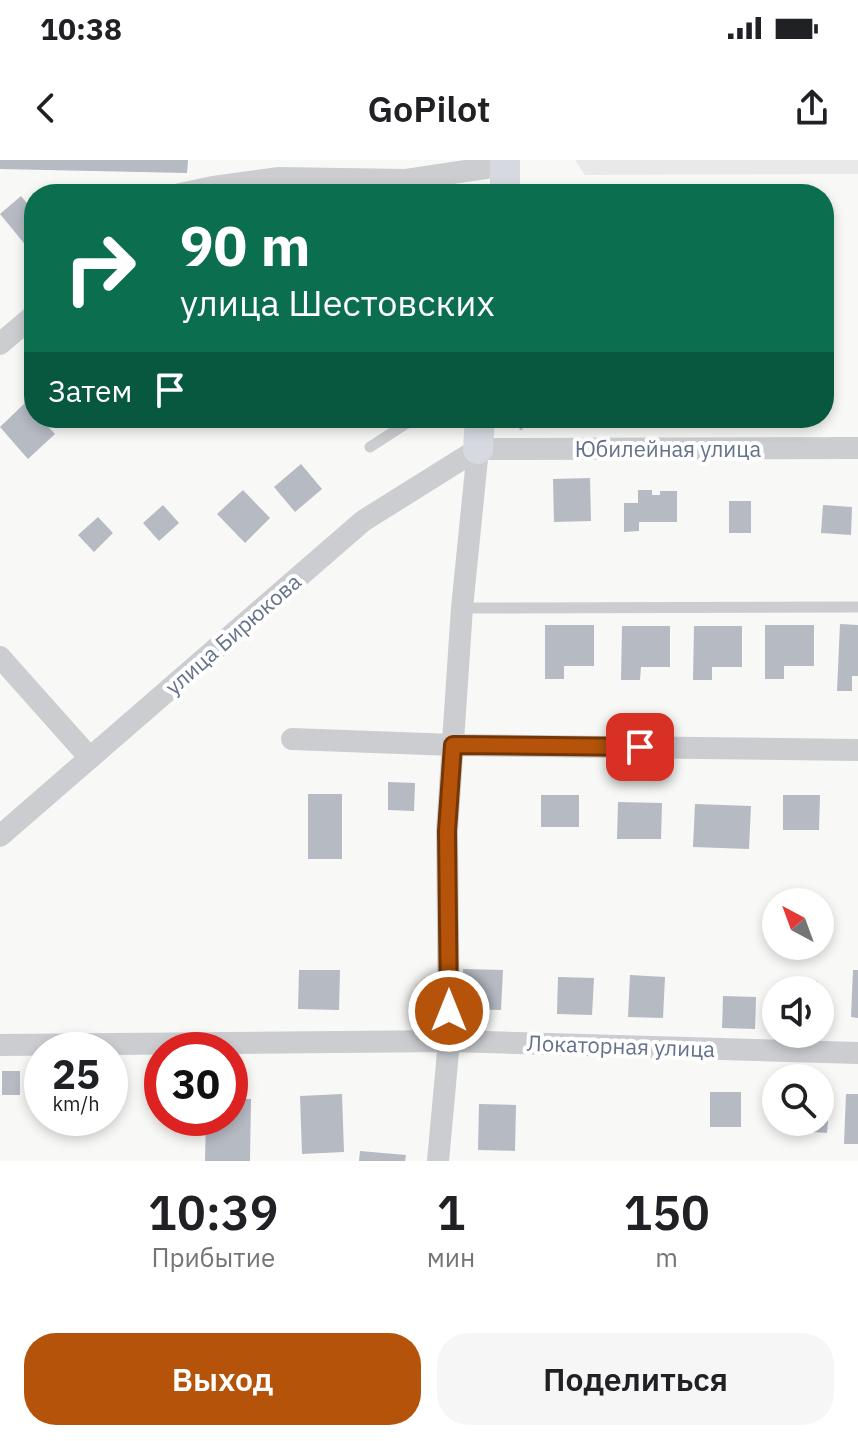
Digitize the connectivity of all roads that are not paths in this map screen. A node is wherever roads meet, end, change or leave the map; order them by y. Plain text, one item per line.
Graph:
1 (505, 173) edge
2 (242, 184) edge
3 (24, 324) edge
4 (0, 344) edge
5 (399, 428) edge
6 (479, 428) edge
7 (370, 447) dead end
8 (858, 448) edge
9 (478, 449) junction
10 (858, 607) edge
11 (462, 608) junction
12 (0, 657) edge
13 (292, 739) dead end
14 (453, 745) junction
15 (858, 750) edge
16 (90, 758) junction
17 (0, 836) edge
18 (449, 1041) junction
19 (0, 1045) edge
20 (858, 1053) edge
21 (438, 1161) edge

1 - 2 street
3 - 4 street
5 - 7 lane
6 - 9 street
8 - 9 street, Юбилейная улица
9 - 11 street
9 - 16 street, улица Бирюкова
10 - 11 lane
11 - 14 street
12 - 16 street
13 - 14 street
14 - 15 street
14 - 18 street
16 - 17 street, улица Бирюкова
18 - 19 street, Локаторная улица
18 - 20 street, Локаторная улица
18 - 21 street

